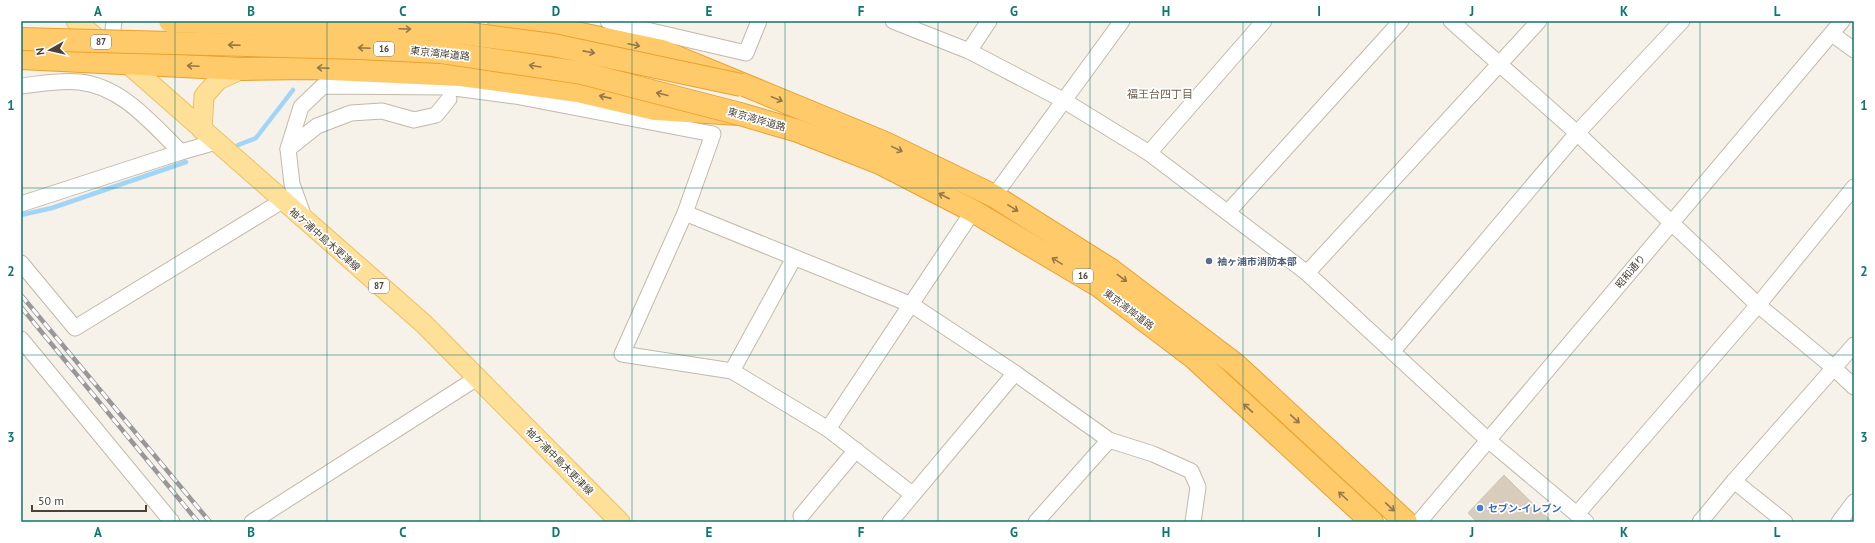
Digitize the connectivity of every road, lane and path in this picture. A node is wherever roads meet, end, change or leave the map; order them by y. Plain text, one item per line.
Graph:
1 (76, 21) edge
2 (114, 21) edge
3 (170, 21) edge
4 (499, 21) edge
5 (608, 21) edge
6 (759, 21) edge
7 (893, 21) edge
8 (989, 21) edge
9 (1122, 21) edge
10 (1264, 21) edge
11 (1401, 21) edge
12 (1451, 21) edge
13 (1539, 21) edge
14 (1682, 21) edge
15 (1842, 21) edge
16 (1832, 34) junction
17 (21, 39) edge
18 (1854, 50) edge
19 (968, 51) junction
20 (119, 56) junction
21 (21, 58) edge
22 (1499, 64) junction
23 (242, 69) junction
24 (741, 84) junction
25 (21, 86) edge
26 (449, 98) dead end
27 (1064, 100) junction
28 (740, 114) junction
29 (202, 130) junction
30 (1577, 133) junction
31 (216, 142) junction
32 (288, 149) junction
33 (181, 152) junction
34 (1149, 153) junction
35 (1854, 187) edge
36 (994, 196) junction
37 (282, 201) junction
38 (21, 204) edge
39 (974, 211) junction
40 (1228, 212) junction
41 (685, 213) junction
42 (305, 221) junction
43 (1671, 224) junction
44 (794, 258) junction
45 (21, 263) edge
46 (1307, 273) junction
47 (912, 305) junction
48 (1758, 305) junction
49 (21, 339) edge
50 (1854, 345) edge
51 (1393, 351) junction
52 (26, 355) edge
53 (1834, 368) junction
54 (732, 371) junction
55 (1015, 373) junction
56 (477, 378) junction
57 (1854, 387) edge
58 (828, 429) junction
59 (1109, 440) junction
60 (1488, 440) junction
61 (856, 450) junction
62 (1734, 481) junction
63 (912, 494) junction
64 (1854, 502) edge
65 (801, 516) dead end
66 (1581, 518) edge
67 (172, 522) edge
68 (252, 522) edge
69 (620, 522) edge
70 (890, 522) edge
71 (1036, 522) edge
72 (1193, 522) edge
73 (1372, 522) edge
74 (1406, 522) edge
75 (1419, 522) edge
76 (1700, 522) edge
77 (1784, 522) edge
78 (1839, 522) edge

1 - 20 main road, 87
2 - 20 street
3 -> 24 highway, 東京湾岸道路 / 16, bridge
4 -> 24 highway, 16
5 - 6 street
7 - 19 street
8 - 19 street
9 - 27 street
10 - 34 street
11 - 40 street
12 - 22 street
13 - 22 street
14 - 30 street
15 - 16 street, 昭和通り
16 - 18 street
16 - 43 street, 昭和通り
28 -> 17 highway, 東京湾岸道路 / 16, bridge
19 - 27 street
20 - 21 highway, 16
23 -> 20 highway, 16
20 - 29 main road, 袖ケ浦中島木更津線 / 87
22 - 30 street
22 - 46 street
28 -> 23 highway, 16
23 - 29 main road
24 -> 36 highway, 東京湾岸道路 / 16
25 - 33 street
26 - 32 street
27 - 34 street
27 - 36 street
39 -> 28 highway, 東京湾岸道路 / 16
29 - 31 main road, 袖ケ浦中島木更津線 / 87
30 - 43 street
30 - 51 street
31 - 33 street
31 - 37 main road, 袖ケ浦中島木更津線 / 87
32 - 41 street
32 - 42 street
33 - 38 street
34 - 40 street
35 - 48 street
36 -> 74 highway, 東京湾岸道路 / 16
37 - 42 main road, 袖ケ浦中島木更津線 / 87
37 - 45 street
39 - 47 street
73 -> 39 highway, 東京湾岸道路 / 16
40 - 46 street
41 - 44 street
41 - 54 street
42 - 56 main road, 袖ケ浦中島木更津線 / 87
43 - 48 street
43 - 60 street, 昭和通り
44 - 47 street
44 - 54 street
46 - 51 street
47 - 55 street
47 - 58 street
48 - 53 street
48 - 66 street
49 - 52 street
50 - 53 street
51 - 60 street
52 - 67 street
53 - 57 street
53 - 62 street
54 - 58 street
55 - 59 street
55 - 63 street
56 - 68 street
56 - 69 main road, 袖ケ浦中島木更津線 / 87
58 - 61 street
59 - 71 street
59 - 72 street
60 - 66 street
60 - 75 street, 昭和通り
61 - 63 street
61 - 65 street
62 - 76 street
62 - 77 street
63 - 70 street
64 - 78 street

